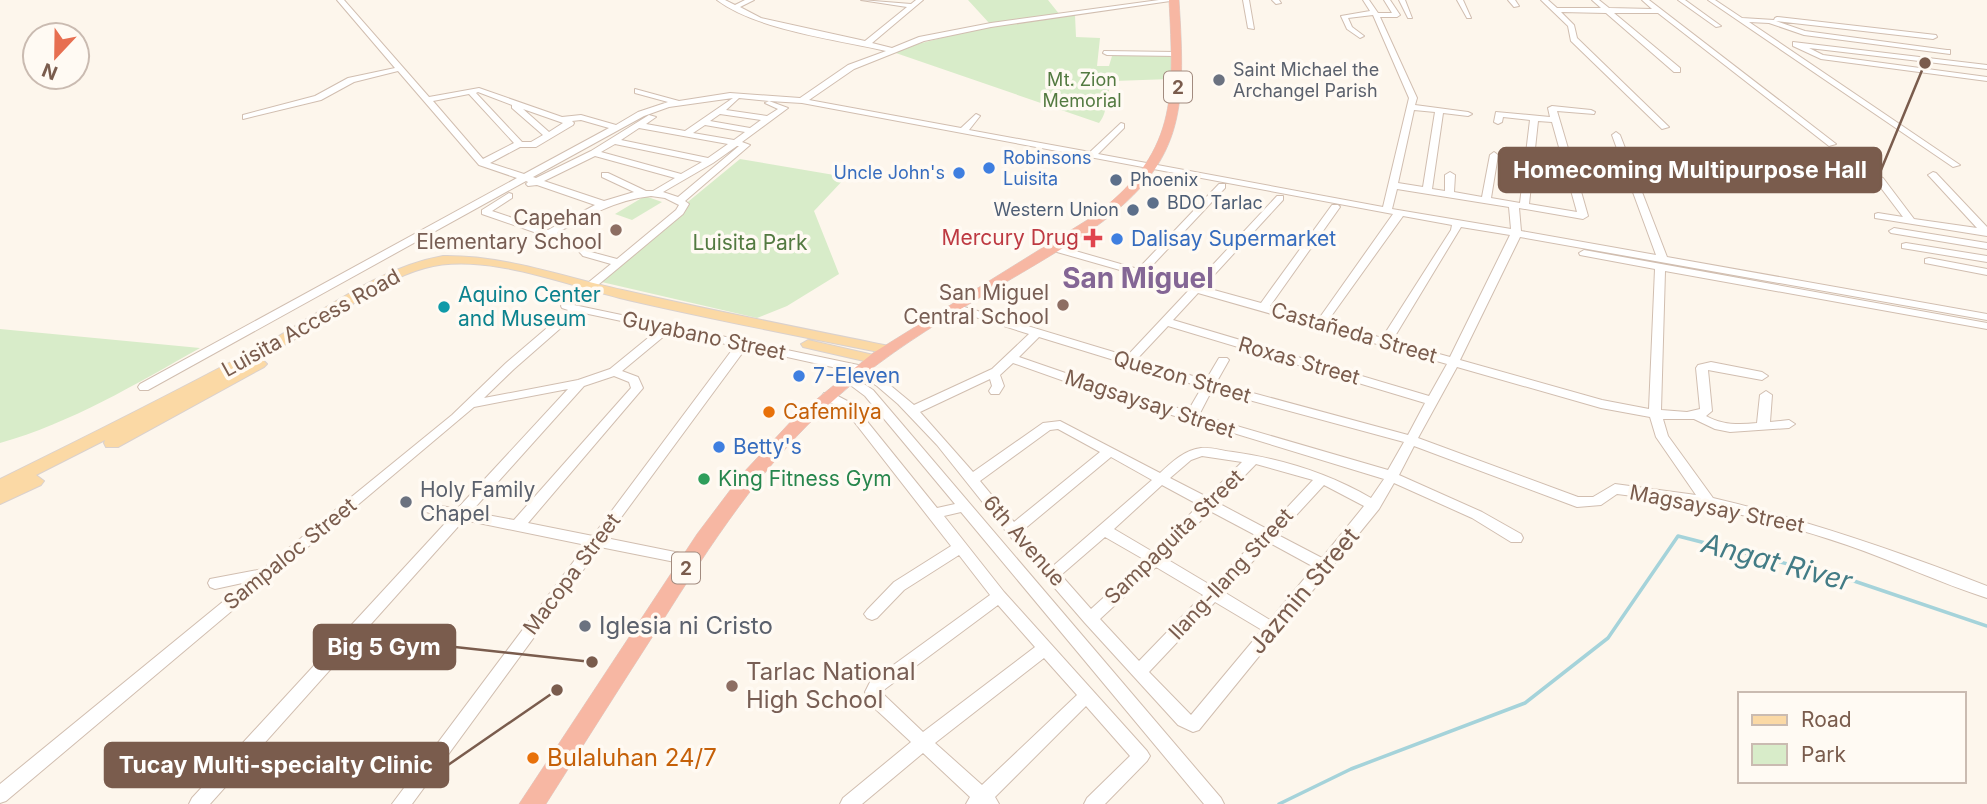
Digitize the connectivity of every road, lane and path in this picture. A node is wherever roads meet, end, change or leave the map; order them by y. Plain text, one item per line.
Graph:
1 (341, 0) edge
2 (720, 0) edge
3 (751, 0) edge
4 (864, 0) edge
5 (920, 0) edge
6 (1174, 0) edge
7 (1246, 0) edge
8 (1366, 0) edge
9 (1387, 0) edge
10 (1402, 0) edge
11 (1460, 0) edge
12 (1544, 0) edge
13 (1574, 0) edge
14 (1595, 0) edge
15 (1645, 0) edge
16 (1681, 0) edge
17 (1711, 0) edge
18 (1121, 4) edge
19 (1094, 5) dead end
20 (913, 6) junction
21 (733, 8) junction
22 (1555, 10) junction
23 (1585, 10) junction
24 (1607, 10) junction
25 (1659, 10) junction
26 (1086, 12) junction
27 (1375, 14) junction
28 (1410, 17) dead end
29 (1469, 17) dead end
30 (1741, 20) junction
31 (1770, 21) junction
32 (1718, 26) dead end
33 (1252, 28) dead end
34 (1360, 37) dead end
35 (1933, 37) dead end
36 (866, 44) junction
37 (1781, 47) junction
38 (1800, 47) junction
39 (890, 49) junction
40 (1947, 52) dead end
41 (1107, 53) dead end
42 (1176, 54) junction
43 (1987, 67) edge
44 (399, 69) junction
45 (1677, 70) dead end
46 (1987, 79) edge
47 (638, 90) dead end
48 (470, 91) junction
49 (736, 99) junction
50 (427, 100) junction
51 (509, 101) junction
52 (802, 101) junction
53 (678, 103) junction
54 (1412, 107) junction
55 (1439, 110) junction
56 (719, 111) junction
57 (1591, 112) dead end
58 (1468, 114) dead end
59 (976, 116) dead end
60 (246, 117) dead end
61 (768, 119) junction
62 (1534, 119) junction
63 (562, 120) junction
64 (1554, 120) junction
65 (704, 122) junction
66 (1498, 122) dead end
67 (638, 125) junction
68 (1121, 126) dead end
69 (615, 127) junction
70 (1665, 127) dead end
71 (751, 131) junction
72 (963, 131) junction
73 (686, 134) junction
74 (1616, 135) dead end
75 (549, 136) junction
76 (614, 141) junction
77 (734, 143) junction
78 (519, 144) junction
79 (1832, 144) dead end
80 (594, 153) junction
81 (1092, 155) junction
82 (1494, 155) dead end
83 (710, 161) junction
84 (482, 163) junction
85 (1568, 164) junction
86 (1956, 165) dead end
87 (1594, 167) dead end
88 (1149, 170) junction
89 (605, 175) dead end
90 (1450, 175) dead end
91 (1933, 175) dead end
92 (530, 180) junction
93 (678, 180) junction
94 (1880, 180) dead end
95 (1392, 185) junction
96 (1222, 186) junction
97 (1427, 191) junction
98 (649, 194) junction
99 (1449, 194) junction
100 (666, 197) junction
101 (1280, 198) junction
102 (679, 201) junction
103 (1486, 201) junction
104 (1329, 203) junction
105 (602, 204) junction
106 (1519, 206) junction
107 (1387, 210) junction
108 (1398, 215) junction
109 (1878, 216) dead end
110 (1913, 222) junction
111 (1457, 226) junction
112 (1894, 231) dead end
113 (1986, 232) edge
114 (549, 234) junction
115 (1515, 236) junction
116 (1906, 246) dead end
117 (1987, 246) edge
118 (1054, 248) junction
119 (1987, 259) edge
120 (1929, 261) dead end
121 (1661, 262) junction
122 (620, 263) junction
123 (1987, 272) edge
124 (1139, 274) junction
125 (1198, 290) junction
126 (582, 297) junction
127 (957, 308) junction
128 (1263, 308) junction
129 (1987, 317) edge
130 (1166, 322) junction
131 (1321, 323) junction
132 (1987, 326) edge
133 (667, 328) junction
134 (1036, 332) junction
135 (1386, 341) junction
136 (743, 345) junction
137 (1011, 358) junction
138 (1223, 360) dead end
139 (1129, 361) junction
140 (1454, 361) junction
141 (868, 364) junction
142 (614, 372) junction
143 (993, 374) junction
144 (1762, 376) dead end
145 (580, 383) junction
146 (1209, 385) junction
147 (144, 387) dead end
148 (995, 391) dead end
149 (1766, 395) dead end
150 (828, 396) junction
151 (1433, 401) junction
152 (471, 404) junction
153 (911, 411) junction
154 (1655, 414) junction
155 (1698, 416) junction
156 (1191, 418) junction
157 (1789, 424) dead end
158 (1763, 426) junction
159 (1409, 440) junction
160 (1110, 451) junction
161 (1253, 459) junction
162 (1391, 476) junction
163 (1159, 478) junction
164 (1323, 478) junction
165 (972, 480) junction
166 (0, 486) edge
167 (0, 498) edge
168 (1709, 503) junction
169 (1209, 504) junction
170 (965, 506) junction
171 (1374, 506) junction
172 (432, 509) dead end
173 (458, 514) junction
174 (934, 514) junction
175 (517, 526) junction
176 (1013, 530) junction
177 (1103, 530) junction
178 (1266, 535) junction
179 (1516, 538) dead end
180 (596, 542) junction
181 (961, 547) junction
182 (1154, 559) junction
183 (690, 560) junction
184 (1325, 566) junction
185 (264, 574) junction
186 (1053, 574) junction
187 (215, 583) dead end
188 (1987, 592) edge
189 (1212, 594) junction
190 (999, 596) junction
191 (872, 614) dead end
192 (1090, 619) junction
193 (1272, 628) junction
194 (1045, 648) junction
195 (1139, 672) junction
196 (1087, 695) junction
197 (1184, 720) joint
198 (922, 743) junction
199 (0, 795) edge
200 (983, 802) edge
201 (198, 804) edge
202 (401, 804) edge
203 (532, 804) edge
204 (849, 804) edge
205 (1093, 804) edge
206 (1215, 804) edge

1 - 44 street
2 - 21 street
3 - 21 street
4 - 20 street
5 - 20 street
6 - 18 street
6 - 42 highway, 2
7 - 33 street
8 - 27 street
9 - 27 street
10 - 28 street
11 - 29 street
12 - 22 street
13 - 23 street
14 - 24 street
15 - 25 street
16 - 32 street
17 - 30 street
18 - 26 street
19 - 26 street
20 - 36 street
21 - 36 street
22 - 23 street
22 - 70 street
23 - 24 street
24 - 25 street
24 - 45 street
25 - 79 street
26 - 39 street
27 - 34 street
27 - 54 street
30 - 31 street
30 - 37 street
31 - 35 street
31 - 40 street
36 - 39 street
37 - 38 street
37 - 86 street
38 - 43 street
38 - 46 street
39 - 52 street
41 - 42 street
42 - 88 highway, 2
44 - 50 street
44 - 60 street
47 - 53 street
48 - 50 street
48 - 51 street
48 - 78 street
49 - 56 street
49 - 61 street
49 - 67 street
50 - 84 street
51 - 63 street
51 - 75 street
52 - 53 street
52 - 72 street
53 - 69 street
54 - 55 street
54 - 95 street
55 - 58 street
55 - 97 street
56 - 61 street
56 - 65 street
57 - 64 street
59 - 72 street
61 - 71 street
62 - 64 street
62 - 66 street
62 - 106 street
63 - 69 street
63 - 75 street
64 - 85 street
65 - 71 street
65 - 73 street
67 - 73 street
67 - 76 street
68 - 81 street
69 - 92 street
71 - 77 street
72 - 81 street
73 - 77 street
74 - 121 street
75 - 78 street
76 - 80 street
76 - 83 street
77 - 83 street
77 - 102 street
78 - 84 street
80 - 92 street
80 - 93 street
81 - 88 street
82 - 103 street
83 - 93 street
84 - 92 street
85 - 87 street
85 - 106 street
88 - 96 street
88 - 104 street
88 - 118 highway, 2
89 - 98 street
90 - 99 street
91 - 113 street
92 - 105 street
92 - 114 street
92 - 147 street
93 - 98 street
93 - 100 street
94 - 110 street
95 - 97 street
95 - 107 street
96 - 101 street
96 - 124 street
97 - 99 street
98 - 100 street
98 - 105 street
99 - 103 street
100 - 102 street
101 - 104 street
101 - 125 street
102 - 122 street
103 - 106 street
104 - 107 street
104 - 108 street
104 - 128 street
105 - 114 street
106 - 115 street
107 - 108 street
108 - 111 street
108 - 131 street
109 - 110 street
110 - 113 street
111 - 115 street
111 - 135 street
112 - 117 street
114 - 122 street
115 - 121 street
115 - 140 street, Jazmin Street
116 - 119 street
118 - 124 street, Castañeda Street
118 - 127 highway, 2
120 - 123 street
121 - 129 street
121 - 132 street
121 - 154 street
122 - 126 street
124 - 125 street, Castañeda Street
125 - 128 street, Castañeda Street
125 - 130 street
126 - 133 street, Guyabano Street
126 - 141 main road, Luisita Access Road
126 - 152 street, Sampaloc Street
126 - 166 main road, Luisita Access Road
126 - 167 main road, Luisita Access Road
127 - 134 street, Quezon Street
127 - 141 highway, 2
128 - 131 street, Castañeda Street
130 - 139 street
130 - 151 street, Roxas Street
131 - 135 street, Castañeda Street
133 - 136 street, Guyabano Street
133 - 142 street
134 - 137 street
134 - 139 street, Quezon Street
135 - 140 street, Castañeda Street
136 - 141 street, Guyabano Street
136 - 180 street, Macopa Street
137 - 143 street
137 - 156 street, Magsaysay Street
138 - 146 street
139 - 146 street, Quezon Street
140 - 151 street, Jazmin Street
140 - 154 street, Castañeda Street
141 - 150 highway, 2
141 - 153 street, 6th Avenue
141 - 170 street
142 - 145 street
142 - 175 street
143 - 148 street
143 - 153 street
144 - 155 street
145 - 152 street
145 - 173 street
146 - 156 street
146 - 159 street, Quezon Street
149 - 158 street
150 - 174 street
150 - 183 highway, 2
151 - 159 street, Jazmin Street
152 - 185 street, Sampaloc Street
153 - 165 street, 6th Avenue
154 - 155 street, Castañeda Street
154 - 168 street
155 - 158 street, Castañeda Street
156 - 162 street, Magsaysay Street
157 - 158 street, Castañeda Street
159 - 162 street, Jazmin Street
159 - 168 street, Magsaysay Street
160 - 163 street
160 - 165 street
160 - 176 street
161 - 163 street
161 - 164 street, Sampaguita Street
161 - 169 street, Sampaguita Street
162 - 171 street, Jazmin Street
162 - 179 street, Magsaysay Street
163 - 169 street
163 - 177 street
164 - 171 street, Sampaguita Street
164 - 178 street, Ilang-Ilang Street
165 - 176 street, 6th Avenue
168 - 188 street, Magsaysay Street
169 - 178 street
169 - 182 street, Sampaguita Street
170 - 174 street
170 - 206 street
171 - 184 street, Jazmin Street
172 - 173 street
173 - 175 street
173 - 201 street
174 - 181 street
175 - 180 street
176 - 186 street, 6th Avenue
177 - 182 street
177 - 186 street
178 - 184 street
178 - 189 street, Ilang-Ilang Street
180 - 183 street
180 - 202 street, Macopa Street
181 - 190 street
181 - 191 street
182 - 189 street
182 - 192 street, Sampaguita Street
183 - 203 highway, 2
184 - 193 street, Jazmin Street
185 - 187 street
185 - 199 street, Sampaloc Street
186 - 192 street, 6th Avenue
189 - 193 street
189 - 195 street, Ilang-Ilang Street
190 - 194 street
190 - 198 street
192 - 195 street, 6th Avenue
193 - 197 street, Jazmin Street
194 - 196 street
194 - 198 street
195 - 197 street, 6th Avenue
196 - 200 street
196 - 205 street
198 - 200 street
198 - 204 street

